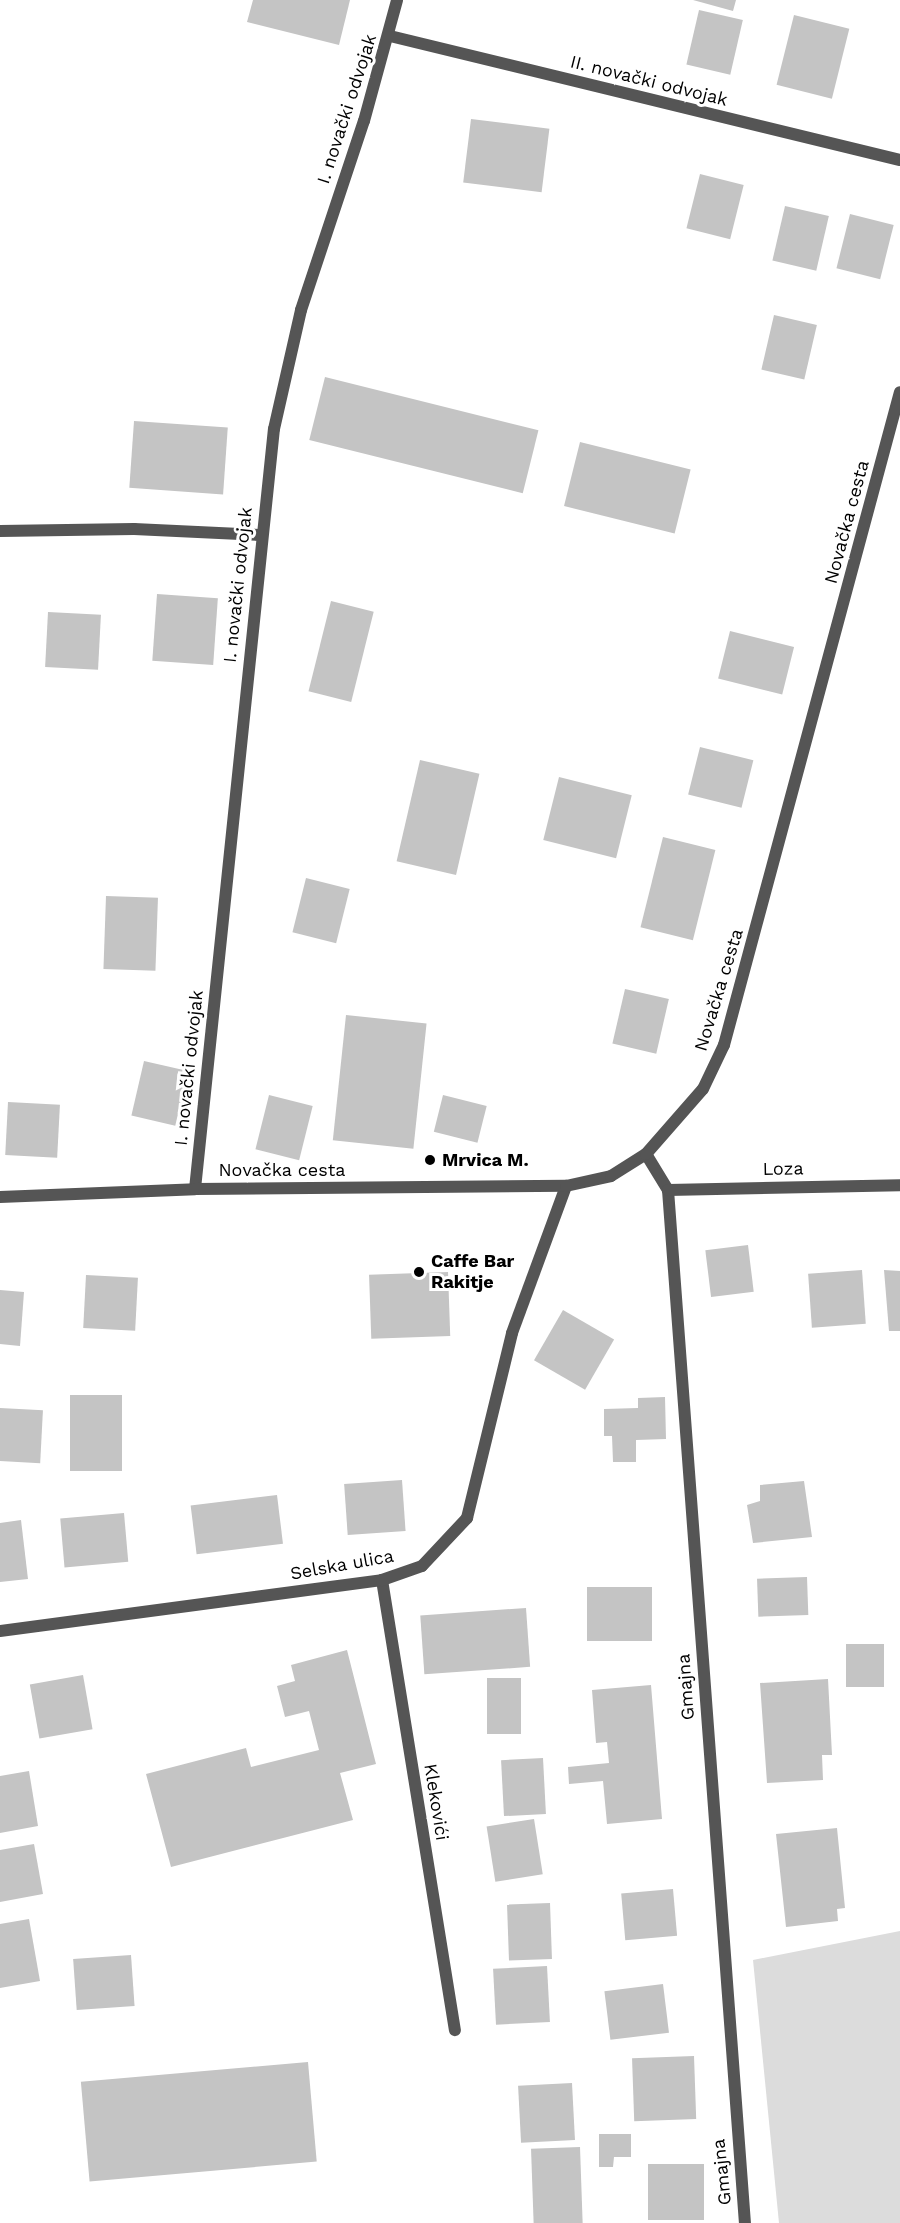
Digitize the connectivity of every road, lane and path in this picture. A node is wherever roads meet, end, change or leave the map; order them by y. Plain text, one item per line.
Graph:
1 (397, 0) edge
2 (390, 36) junction
3 (900, 160) edge
4 (900, 392) edge
5 (0, 531) edge
6 (261, 535) junction
7 (646, 1154) junction
8 (900, 1185) edge
9 (566, 1186) junction
10 (195, 1189) junction
11 (668, 1190) junction
12 (0, 1197) edge
13 (382, 1580) junction
14 (0, 1631) edge
15 (455, 2030) dead end
16 (745, 2223) edge

1 - 2 street, I. novački odvojak
2 - 3 street, II. novački odvojak
2 - 6 street, I. novački odvojak
4 - 7 street, Novačka cesta
5 - 6 street
6 - 10 street, I. novački odvojak
7 - 9 street, Novačka cesta
7 - 11 street, Gmajna
8 - 11 street, Loza
9 - 10 street, Novačka cesta
9 - 13 street, Selska ulica
10 - 12 street, Novačka cesta
11 - 16 street, Gmajna
13 - 14 street, Selska ulica
13 - 15 street, Klekovići

